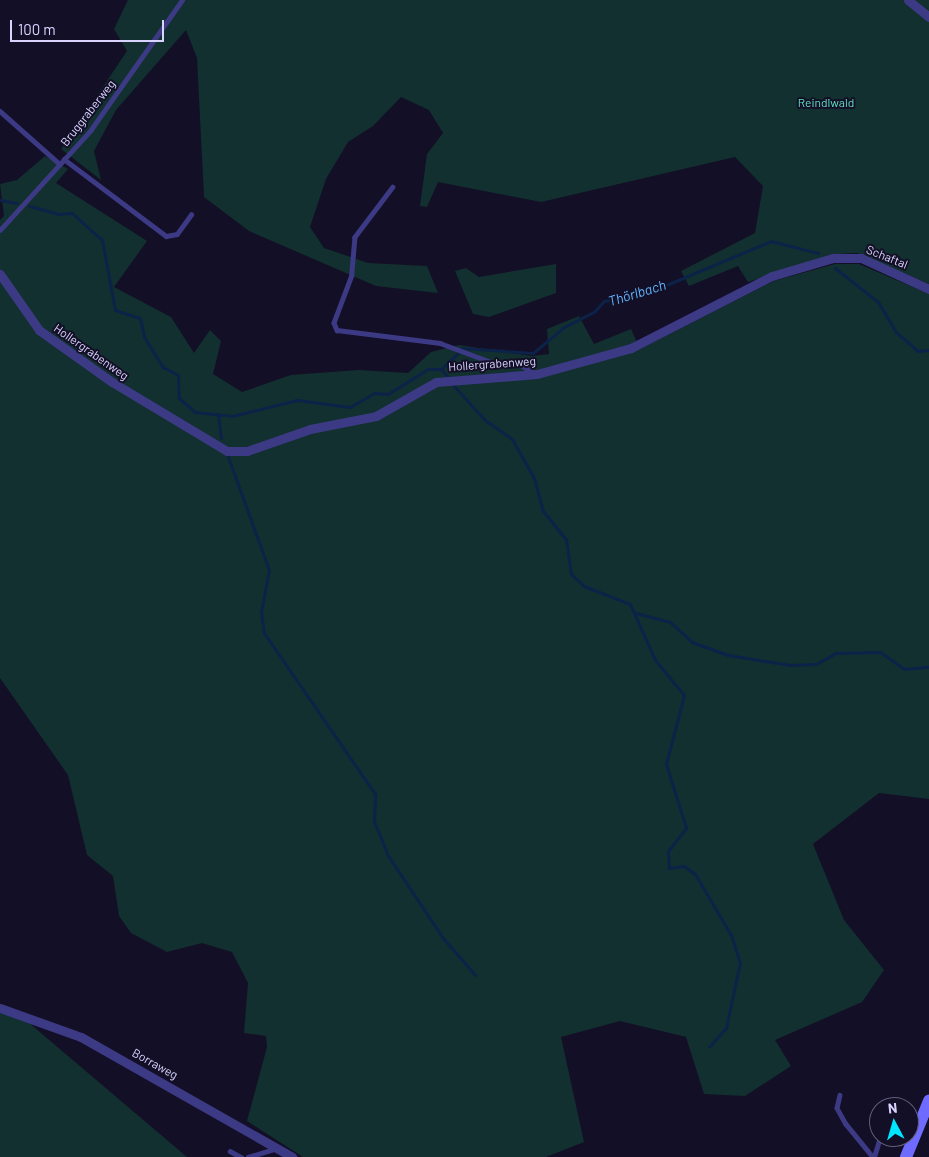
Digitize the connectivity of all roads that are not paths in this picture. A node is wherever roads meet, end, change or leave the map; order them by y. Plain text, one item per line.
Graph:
1 (182, 0) edge
2 (908, 0) edge
3 (929, 17) edge
4 (0, 111) edge
5 (64, 159) junction
6 (60, 164) junction
7 (393, 188) dead end
8 (190, 214) dead end
9 (0, 230) edge
10 (833, 258) joint
11 (0, 274) edge
12 (929, 289) edge
13 (536, 374) junction
14 (0, 1008) edge
15 (840, 1095) dead end
16 (929, 1101) edge
17 (277, 1148) junction
18 (230, 1151) dead end
19 (241, 1157) edge
20 (248, 1157) edge
21 (292, 1157) edge
22 (874, 1157) edge
23 (906, 1157) edge

1 - 5 lane, Bruggraberweg
2 - 3 street
4 - 6 lane
5 - 6 lane, Bruggraberweg
5 - 8 lane
6 - 9 lane, Bruggraberweg
7 - 13 lane
10 - 12 street, Schaftal
10 - 13 street, Hollergrabenweg
11 - 13 street, Hollergrabenweg
14 - 17 street, Borraweg
15 - 22 lane
16 - 23 main road
17 - 20 lane
17 - 21 street, Borraweg
18 - 19 lane

